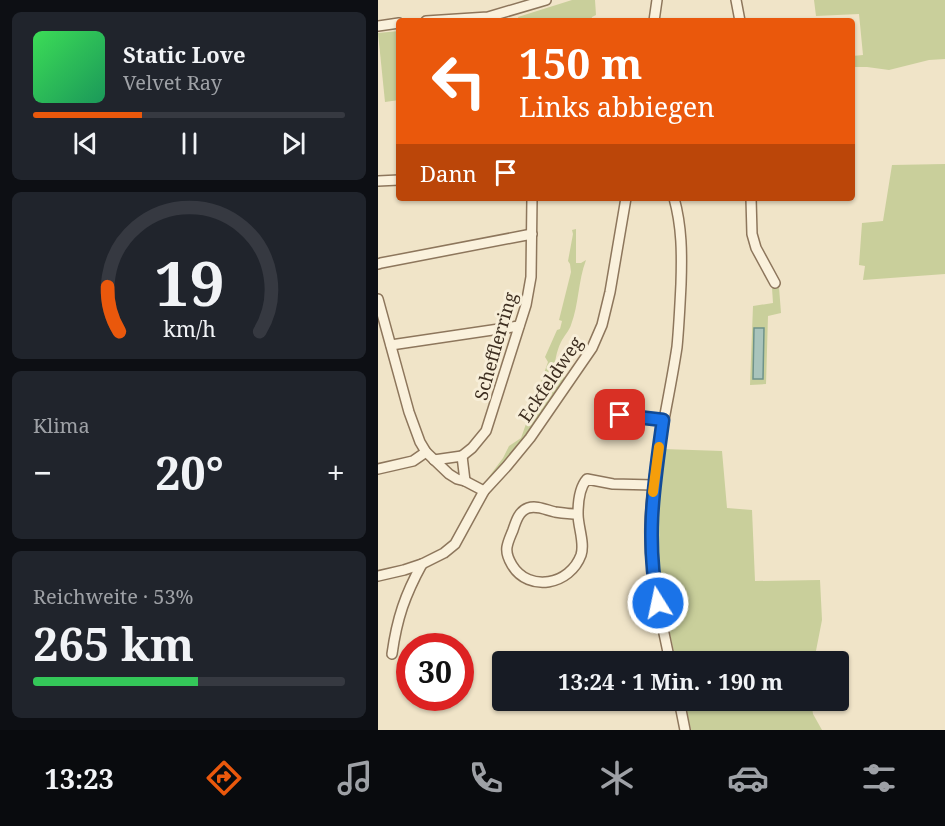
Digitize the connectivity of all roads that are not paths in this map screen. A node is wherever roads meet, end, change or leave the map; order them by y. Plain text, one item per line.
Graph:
1 (546, 0) edge
2 (657, 0) edge
3 (736, 0) edge
4 (472, 18) edge
5 (654, 18) edge
6 (739, 18) edge
7 (396, 23) edge
8 (378, 26) edge
9 (396, 180) edge
10 (378, 181) edge
11 (532, 201) edge
12 (625, 201) edge
13 (675, 201) edge
14 (751, 201) edge
15 (532, 234) junction
16 (378, 264) edge
17 (775, 283) dead end
18 (378, 299) edge
19 (519, 326) junction
20 (391, 345) junction
21 (620, 415) dead end
22 (663, 420) junction
23 (426, 452) junction
24 (462, 456) junction
25 (434, 460) junction
26 (378, 469) edge
27 (465, 481) junction
28 (654, 485) junction
29 (484, 491) junction
30 (578, 514) junction
31 (422, 564) junction
32 (378, 576) edge
33 (668, 651) edge
34 (392, 654) dead end
35 (681, 711) edge
36 (685, 730) edge

1 - 4 street
2 - 5 street
3 - 6 street
7 - 8 street
9 - 10 street
11 - 15 street, Schefflerring
12 - 29 street, Eckfeldweg
13 - 22 street
14 - 17 street
15 - 16 street
15 - 19 street, Schefflerring
18 - 20 street
19 - 20 street
19 - 24 street, Schefflerring
20 - 23 street
21 - 22 street
22 - 28 street
23 - 25 street
23 - 26 street
24 - 25 street
24 - 27 street
25 - 27 street
27 - 29 street
28 - 30 street
28 - 33 street
29 - 31 street, Eckfeldweg
30 - 30 street
31 - 32 street, Eckfeldweg
31 - 34 street
35 - 36 street

